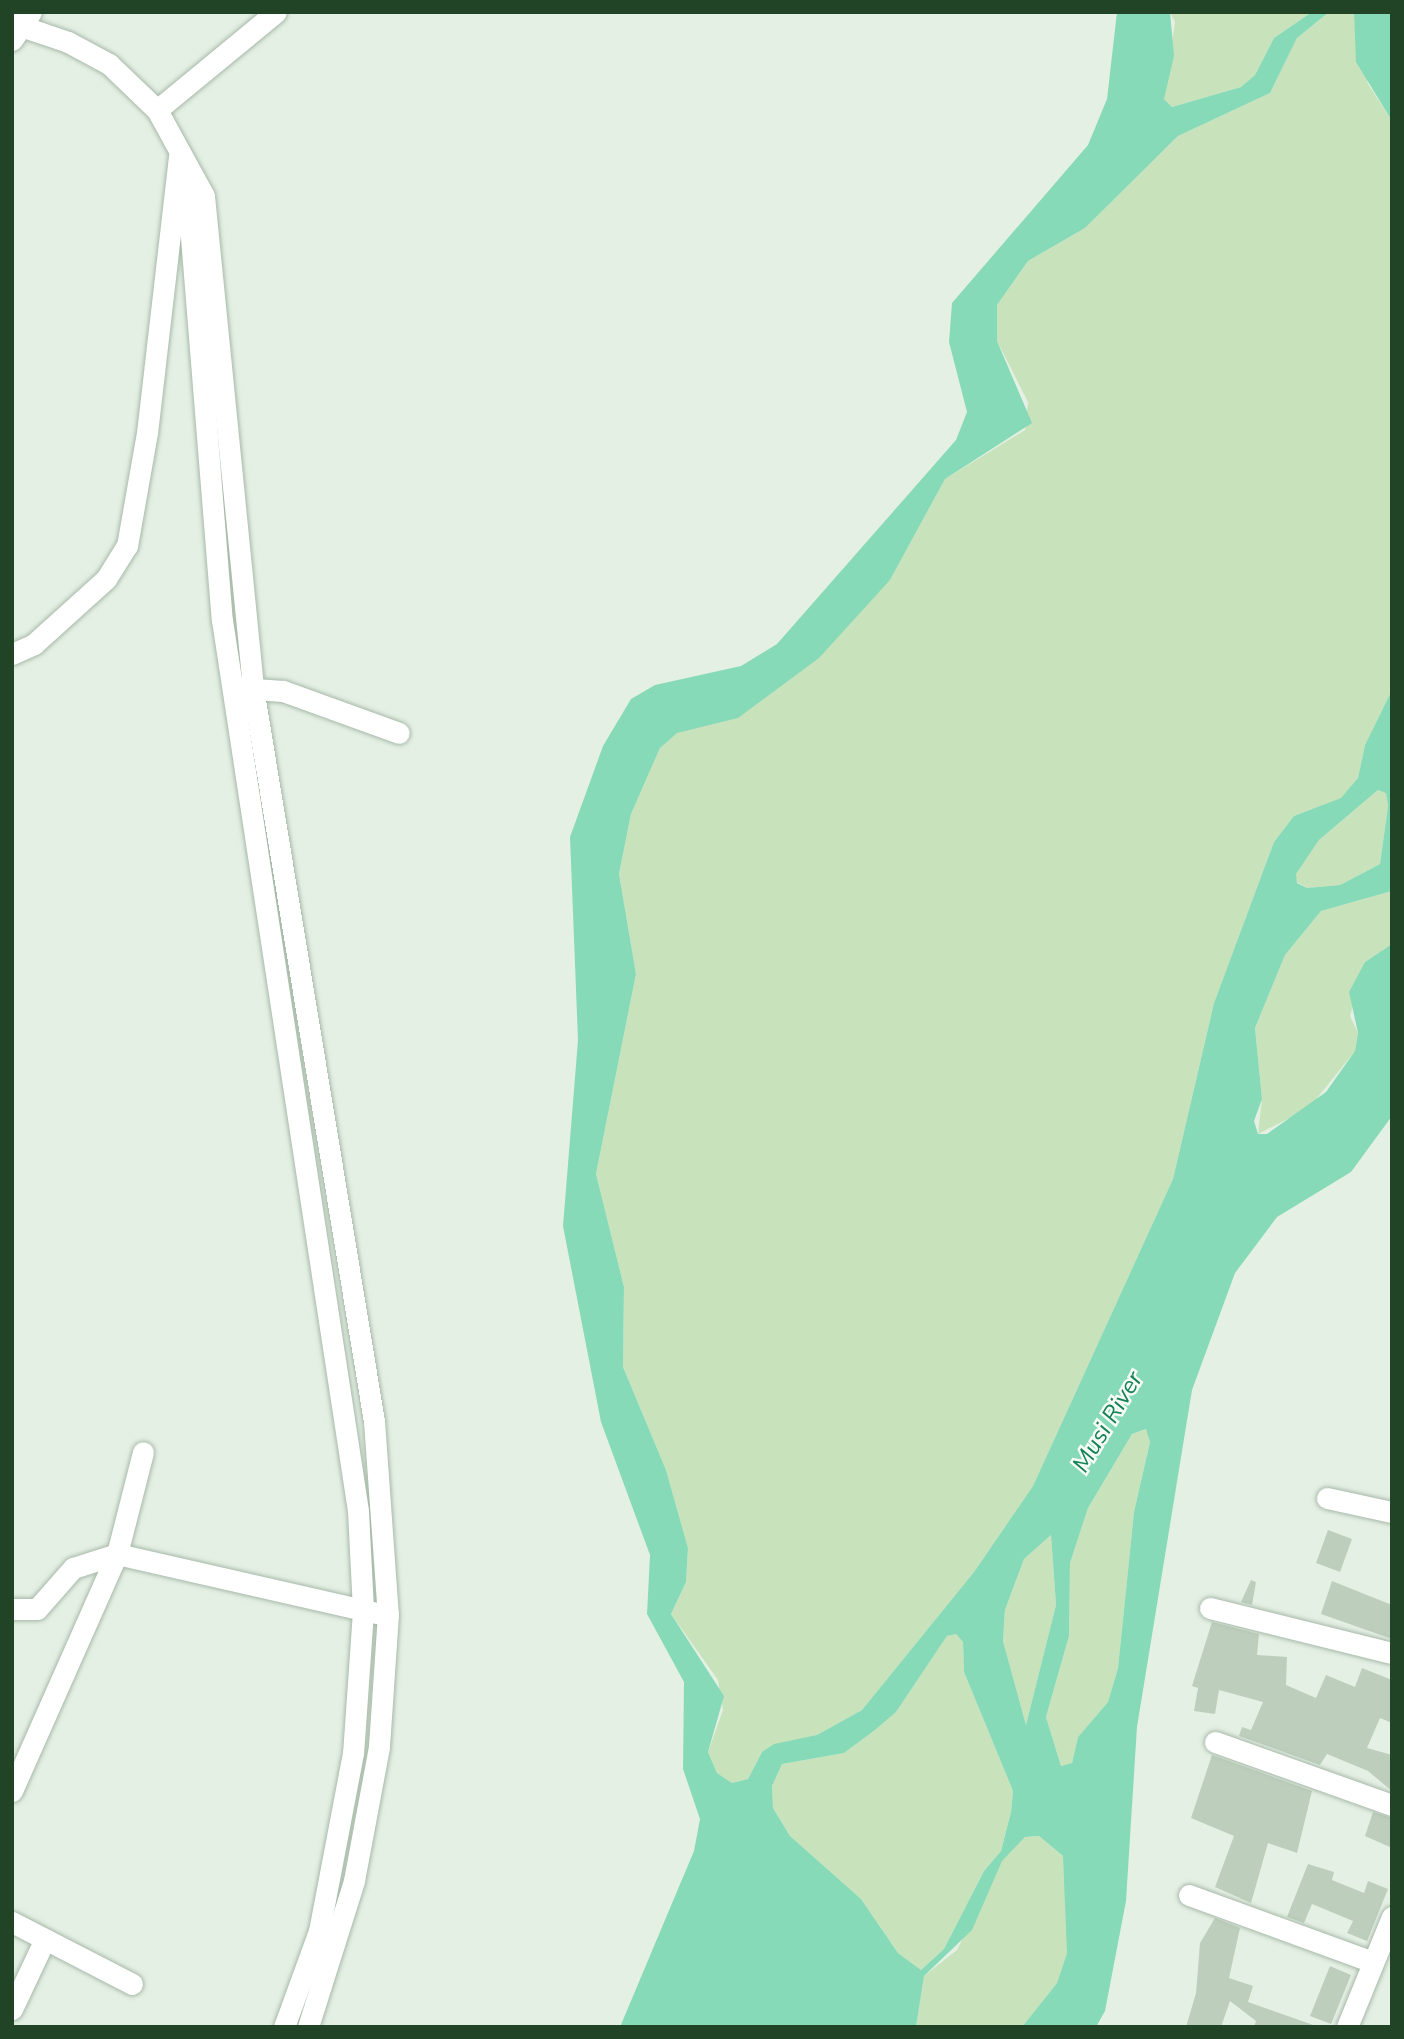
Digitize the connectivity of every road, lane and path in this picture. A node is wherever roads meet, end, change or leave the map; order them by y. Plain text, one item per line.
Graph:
1 (276, 12) edge
2 (19, 26) edge
3 (157, 110) junction
4 (180, 151) junction
5 (193, 185) junction
6 (12, 654) edge
7 (231, 687) junction
8 (253, 688) junction
9 (399, 733) dead end
10 (143, 1452) dead end
11 (1327, 1498) dead end
12 (1392, 1512) edge
13 (117, 1554) junction
14 (1210, 1608) dead end
15 (12, 1609) edge
16 (363, 1611) junction
17 (388, 1614) junction
18 (1392, 1653) edge
19 (1214, 1742) dead end
20 (12, 1791) edge
21 (1392, 1805) edge
22 (1189, 1895) dead end
23 (1392, 1917) edge
24 (12, 1922) edge
25 (43, 1943) junction
26 (1373, 1962) junction
27 (132, 1984) dead end
28 (12, 2009) edge
29 (284, 2027) edge
30 (308, 2027) edge
31 (1347, 2027) edge

1 - 3 street
2 - 3 street
3 - 4 street
4 - 5 street
4 - 6 street
5 - 7 street
5 - 8 street
7 - 8 street
7 - 16 street
8 - 9 street
8 - 17 street
10 - 13 street
11 - 12 street
13 - 15 street
13 - 16 street
13 - 20 street
14 - 18 street
16 - 17 street
16 - 29 street
17 - 30 street
19 - 21 street
22 - 26 street
23 - 26 street
24 - 25 street
25 - 27 street
25 - 28 street
26 - 31 street

